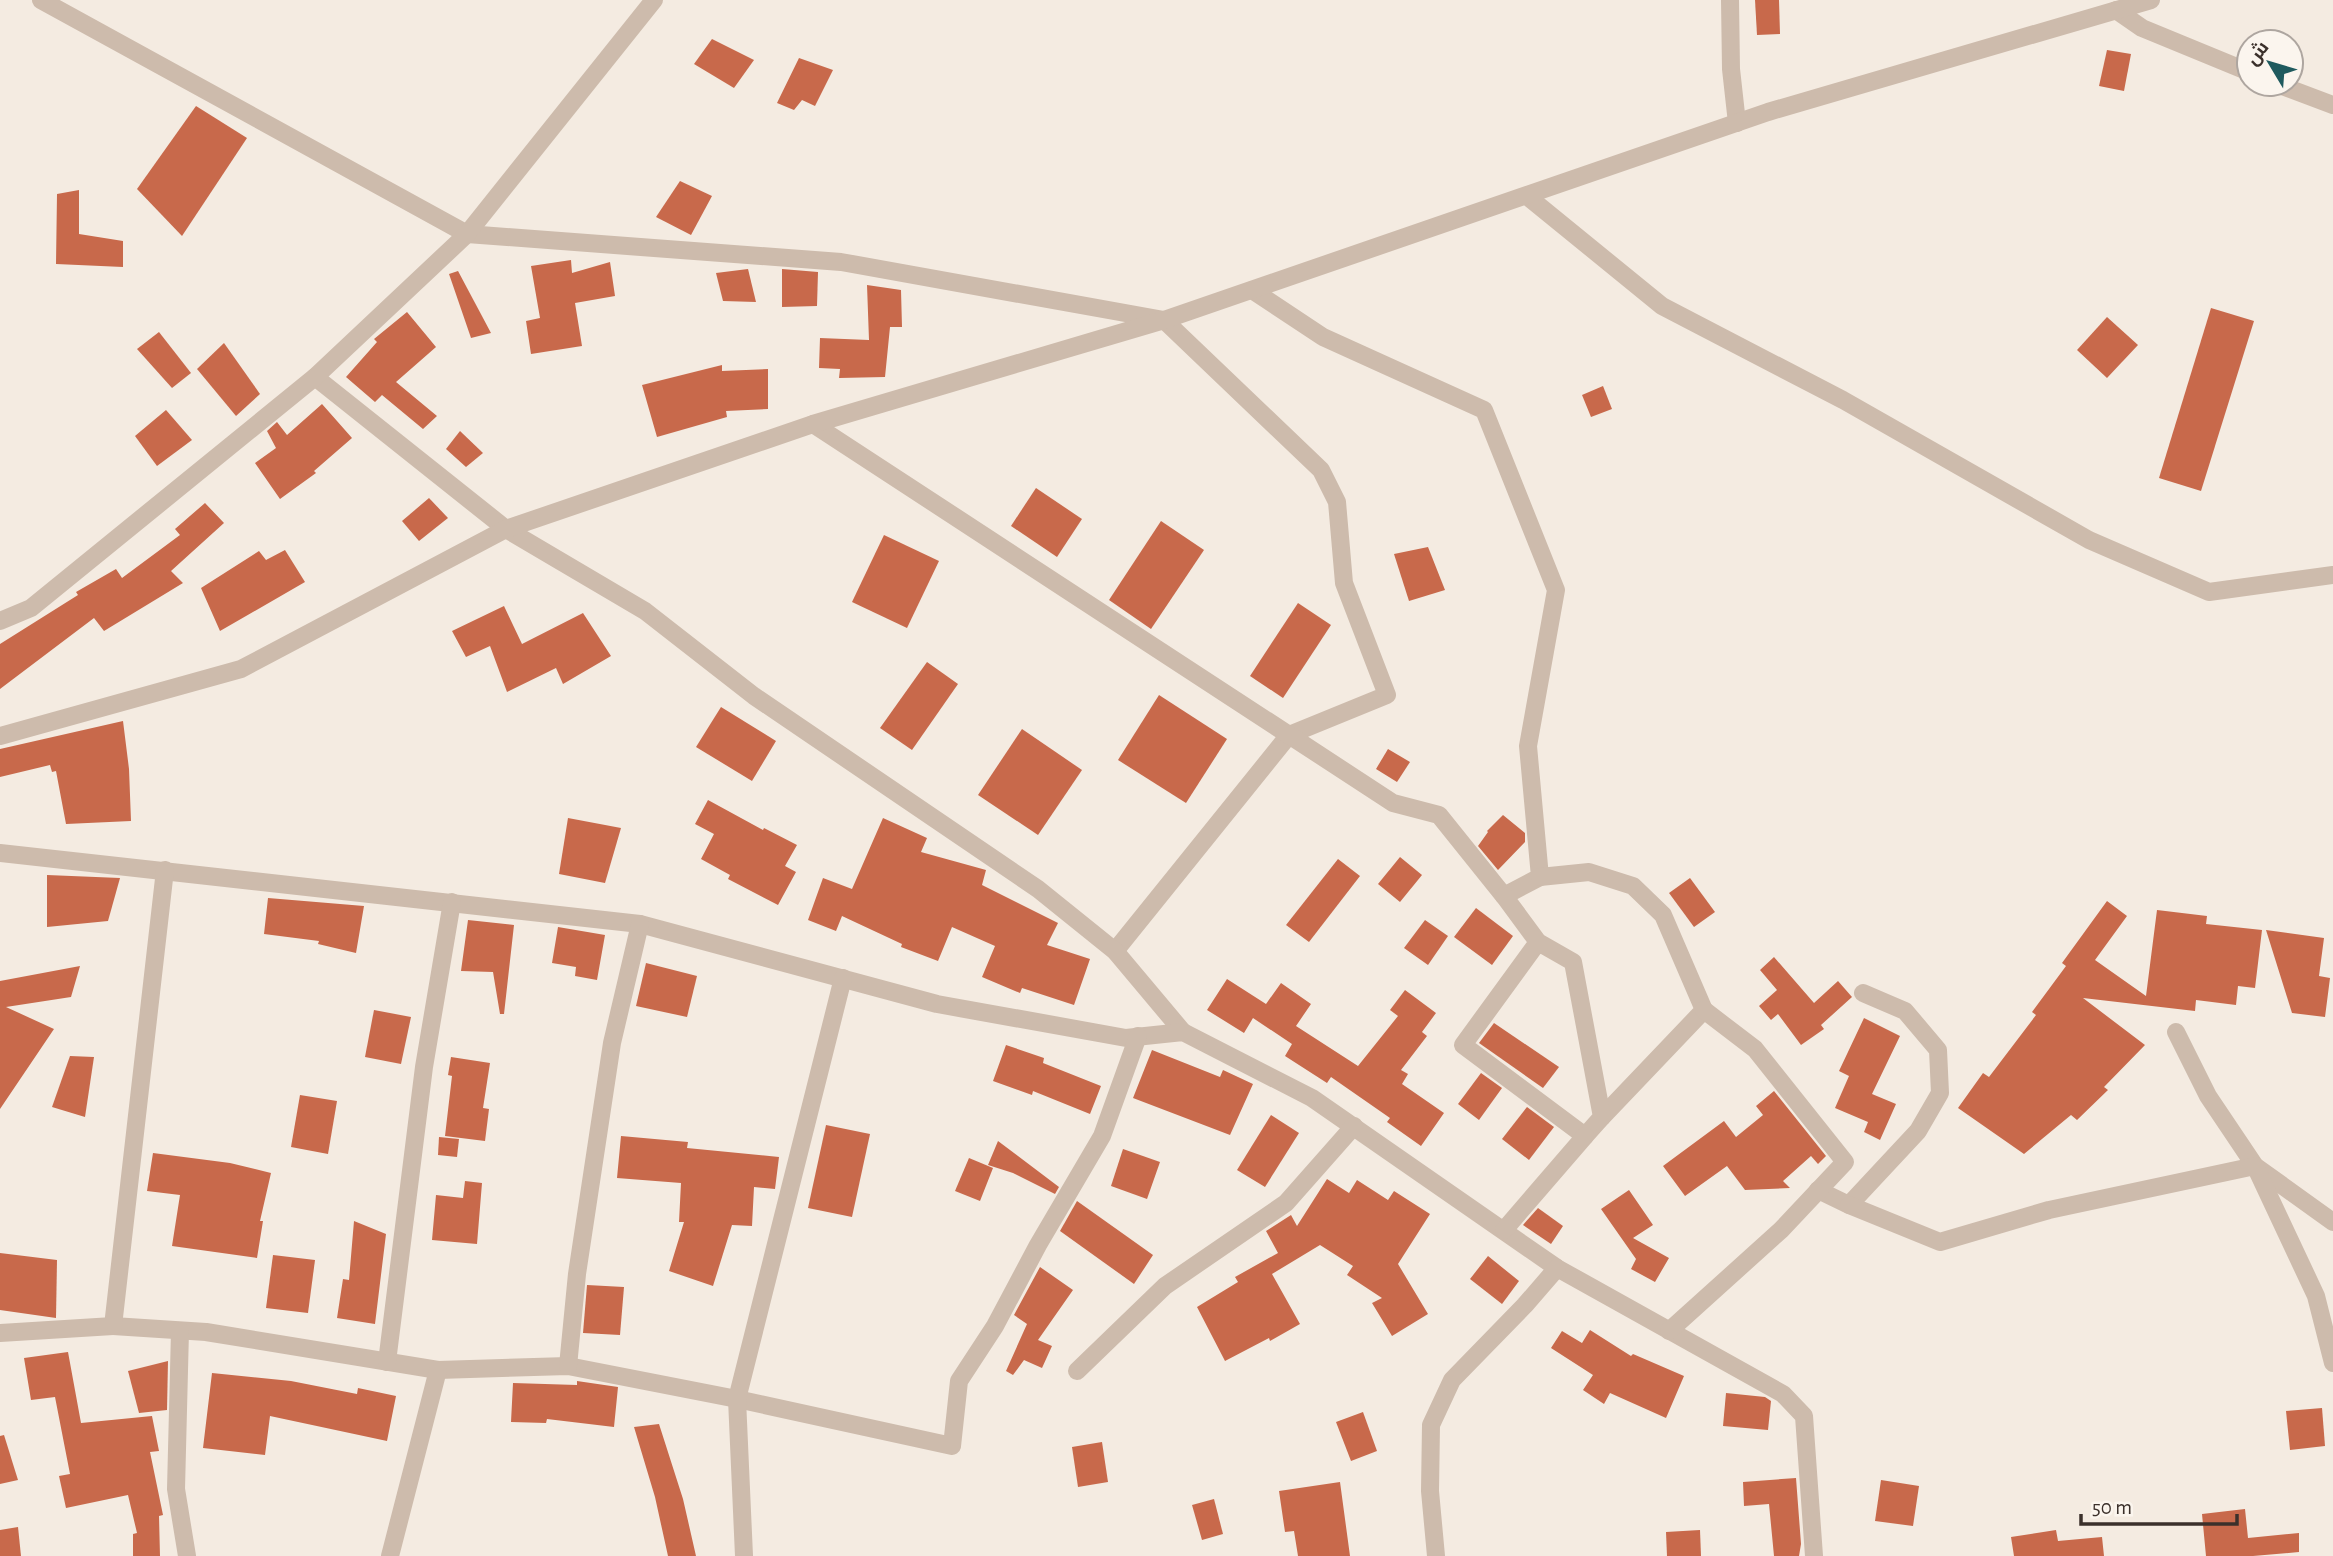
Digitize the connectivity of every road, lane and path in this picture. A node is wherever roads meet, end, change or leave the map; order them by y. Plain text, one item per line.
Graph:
1 (41, 0) edge
2 (654, 0) edge
3 (1730, 0) edge
4 (2151, 0) edge
5 (2116, 10) junction
6 (2235, 66) edge
7 (2305, 94) edge
8 (2333, 105) edge
9 (1737, 123) junction
10 (1527, 196) junction
11 (467, 234) junction
12 (1252, 290) junction
13 (1164, 320) junction
14 (314, 377) junction
15 (813, 424) junction
16 (506, 529) junction
17 (2333, 575) edge
18 (0, 621) edge
19 (1289, 735) junction
20 (0, 736) edge
21 (0, 853) edge
22 (165, 870) junction
23 (1540, 877) junction
24 (1504, 896) junction
25 (452, 902) junction
26 (640, 924) junction
27 (1538, 942) junction
28 (1115, 951) junction
29 (842, 978) junction
30 (1863, 993) dead end
31 (1704, 1010) junction
32 (1183, 1032) junction
33 (2176, 1032) dead end
34 (1138, 1037) junction
35 (1602, 1117) junction
36 (1354, 1126) junction
37 (1585, 1136) junction
38 (2255, 1166) junction
39 (1818, 1190) junction
40 (1849, 1205) junction
41 (2333, 1222) edge
42 (1504, 1230) junction
43 (1557, 1268) junction
44 (113, 1326) junction
45 (180, 1331) junction
46 (1669, 1331) junction
47 (0, 1333) edge
48 (387, 1362) junction
49 (2333, 1363) edge
50 (568, 1366) junction
51 (438, 1370) junction
52 (1077, 1371) dead end
53 (737, 1398) junction
54 (187, 1556) edge
55 (390, 1556) edge
56 (744, 1556) edge
57 (1436, 1556) edge
58 (1814, 1556) edge

1 - 11 street
2 - 11 street
3 - 9 street
4 - 5 street
5 - 6 street
5 - 9 street
7 - 8 street
9 - 10 street
10 - 12 street
10 - 17 street
11 - 13 street
11 - 14 street
12 - 13 street
12 - 23 street
13 - 15 street
13 - 19 street
14 - 16 street
14 - 18 street
15 - 16 street
15 - 19 street
16 - 20 street
16 - 28 street
19 - 24 street
19 - 28 street
21 - 22 street
22 - 25 street
22 - 44 street
23 - 24 street
23 - 31 street
24 - 27 street
25 - 26 street
25 - 48 street
26 - 29 street
26 - 50 street
27 - 35 street
27 - 37 street
28 - 32 street
29 - 34 street
29 - 53 street
30 - 40 street
31 - 35 street
31 - 39 street
32 - 34 street
32 - 36 street
33 - 38 street
34 - 53 street
35 - 37 street
36 - 42 street
36 - 52 street
37 - 42 street
38 - 40 street
38 - 41 street
38 - 49 street
39 - 40 street
39 - 46 street
42 - 43 street
43 - 46 street
43 - 57 street
44 - 45 street
44 - 47 street
45 - 48 street
45 - 54 street
46 - 58 street
48 - 51 street
50 - 51 street
50 - 53 street
51 - 55 street
53 - 56 street

